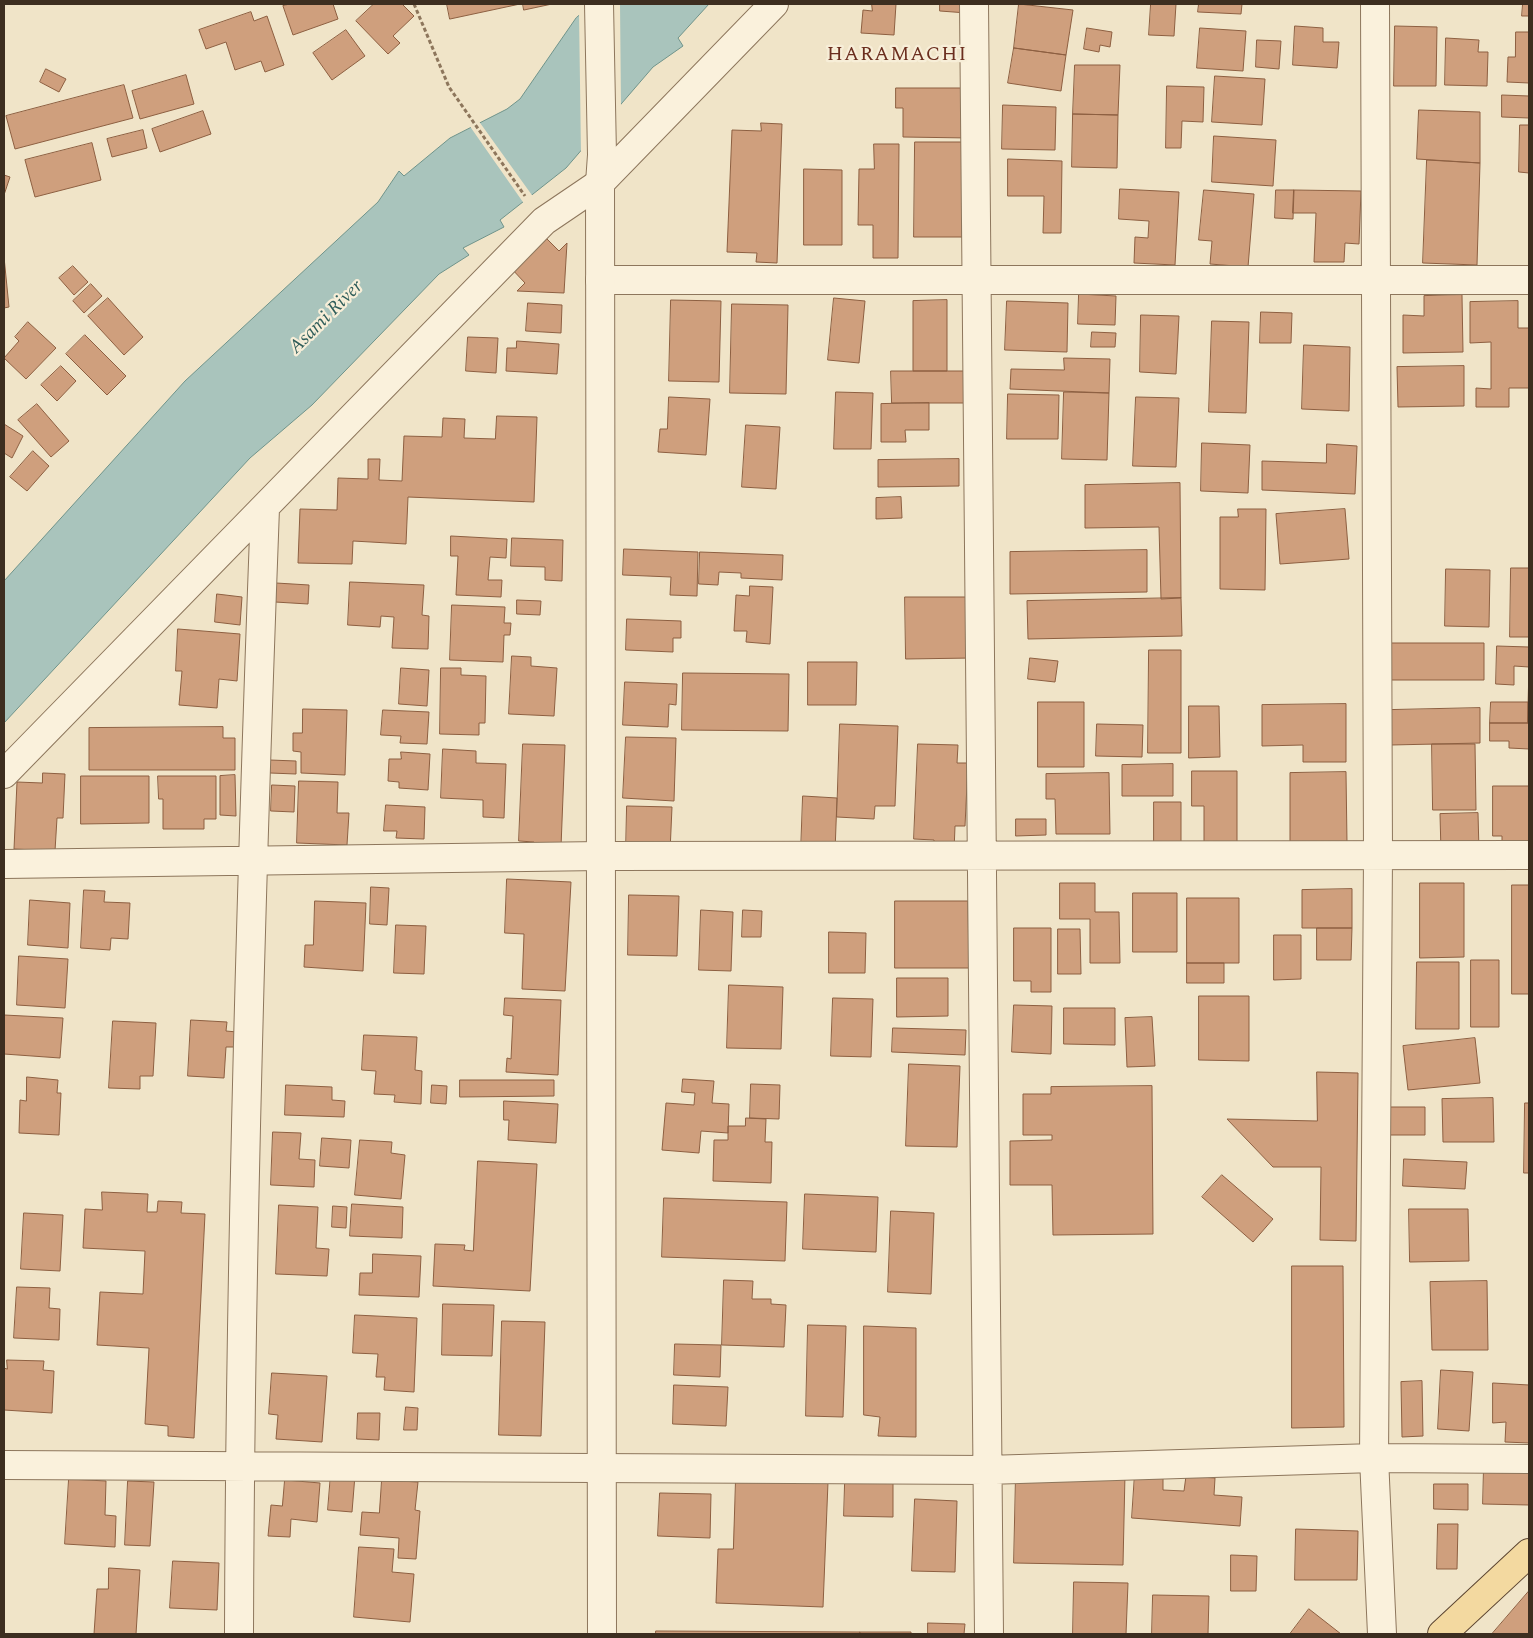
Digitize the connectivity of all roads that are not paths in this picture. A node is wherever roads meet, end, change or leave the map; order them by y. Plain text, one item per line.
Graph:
1 (599, 4) edge
2 (774, 4) edge
3 (974, 4) edge
4 (1375, 4) edge
5 (600, 183) junction
6 (600, 280) junction
7 (977, 280) junction
8 (1376, 280) junction
9 (1529, 280) edge
10 (265, 508) junction
11 (4, 774) edge
12 (1529, 855) edge
13 (601, 856) junction
14 (982, 856) junction
15 (1378, 856) junction
16 (252, 861) junction
17 (4, 864) edge
18 (1374, 1458) junction
19 (1529, 1459) edge
20 (4, 1465) edge
21 (240, 1467) junction
22 (602, 1468) junction
23 (987, 1470) junction
24 (1529, 1553) edge
25 (240, 1634) edge
26 (602, 1634) edge
27 (989, 1634) edge
28 (1382, 1634) edge
29 (1442, 1634) edge

1 - 5 street
2 - 5 street
3 - 7 street
4 - 8 street
5 - 6 street
5 - 10 street
6 - 7 street
6 - 13 street
7 - 8 street
7 - 14 street
8 - 9 street
8 - 15 street
10 - 11 street
10 - 16 street
12 - 15 street
13 - 14 street
13 - 16 street
13 - 22 street
14 - 15 street
14 - 23 street
15 - 18 street
16 - 17 street
16 - 21 street
18 - 19 street
18 - 23 street
18 - 28 street
20 - 21 street
21 - 22 street
21 - 25 street
22 - 23 street
22 - 26 street
23 - 27 street
24 - 29 main road

